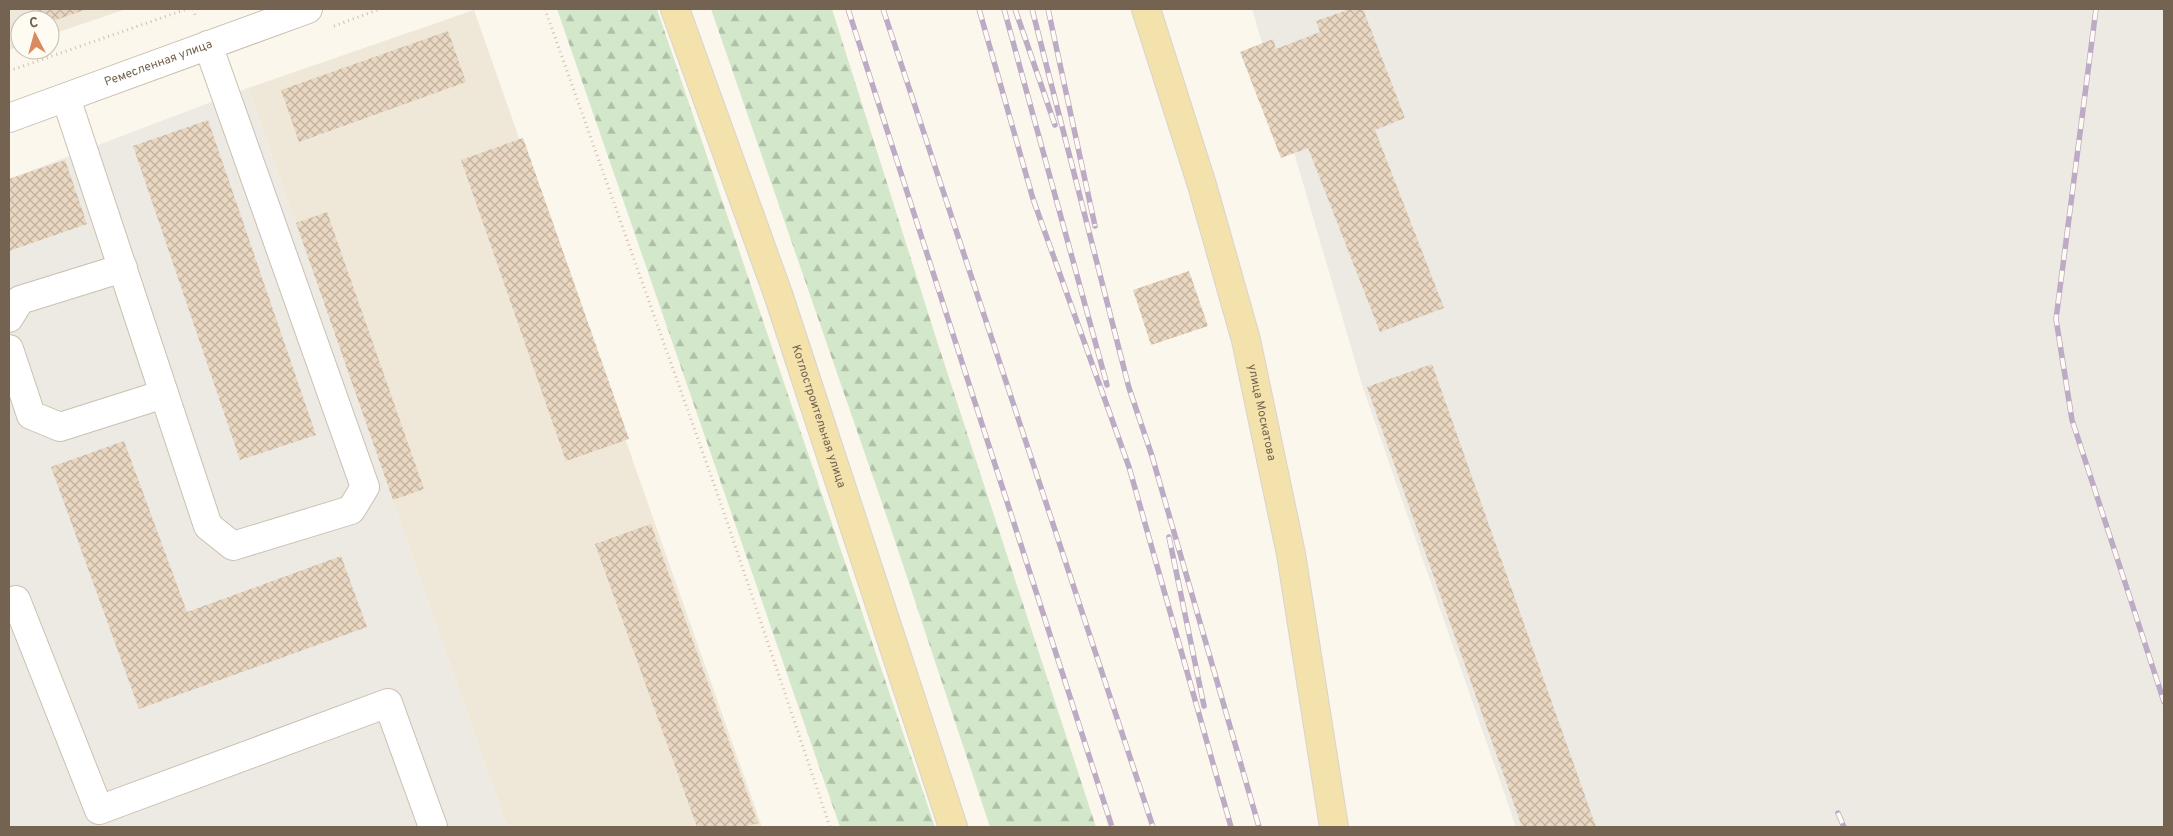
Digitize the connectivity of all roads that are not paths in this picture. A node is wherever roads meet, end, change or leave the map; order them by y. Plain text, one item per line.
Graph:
1 (308, 9) edge
2 (675, 9) edge
3 (1146, 9) edge
4 (208, 45) junction
5 (66, 98) junction
6 (9, 118) edge
7 (123, 268) junction
8 (9, 318) edge
9 (9, 349) edge
10 (164, 394) junction
11 (16, 600) dead end
12 (433, 827) edge
13 (952, 827) edge
14 (1334, 827) edge

1 - 4 street, Ремесленная улица
2 - 13 main road, Котлостроительная улица
3 - 14 main road, улица Москатова
4 - 5 street, Ремесленная улица
4 - 10 street
5 - 6 street, Ремесленная улица
5 - 7 street
7 - 8 street
7 - 10 street
9 - 10 street
11 - 12 street

